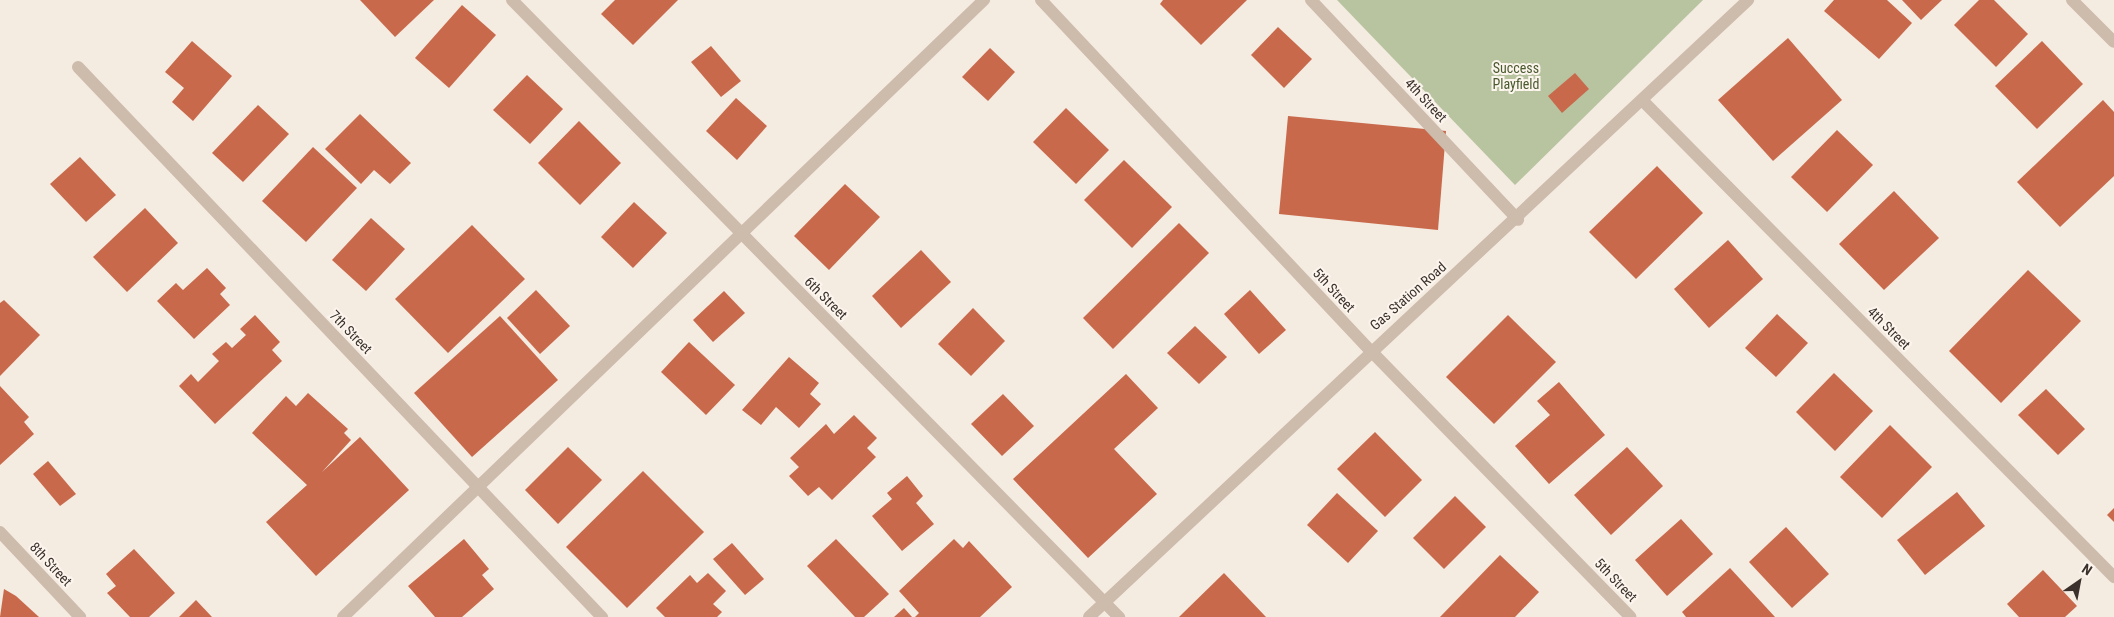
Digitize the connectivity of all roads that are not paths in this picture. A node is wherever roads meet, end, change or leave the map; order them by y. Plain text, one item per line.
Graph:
1 (512, 0) edge
2 (984, 0) edge
3 (1041, 0) edge
4 (1312, 0) edge
5 (1748, 0) edge
6 (2072, 0) edge
7 (2114, 42) edge
8 (78, 67) dead end
9 (1643, 101) junction
10 (1518, 220) junction
11 (741, 233) junction
12 (1370, 350) junction
13 (478, 487) junction
14 (0, 532) edge
15 (2114, 577) edge
16 (1104, 602) junction
17 (80, 617) edge
18 (342, 617) edge
19 (602, 617) edge
20 (1089, 617) edge
21 (1118, 617) edge
22 (1631, 617) edge

1 - 11 street, 6th Street
2 - 11 street
3 - 12 street, 5th Street
4 - 10 street, 4th Street
5 - 9 street, Gas Station Road
6 - 7 street
8 - 13 street, 7th Street
9 - 10 street, Gas Station Road
9 - 15 street, 4th Street
10 - 12 street, Gas Station Road
11 - 13 street
11 - 16 street, 6th Street
12 - 16 street, Gas Station Road
12 - 22 street, 5th Street
13 - 18 street
13 - 19 street, 7th Street
14 - 17 street, 8th Street
16 - 20 street, Gas Station Road
16 - 21 street, 6th Street

